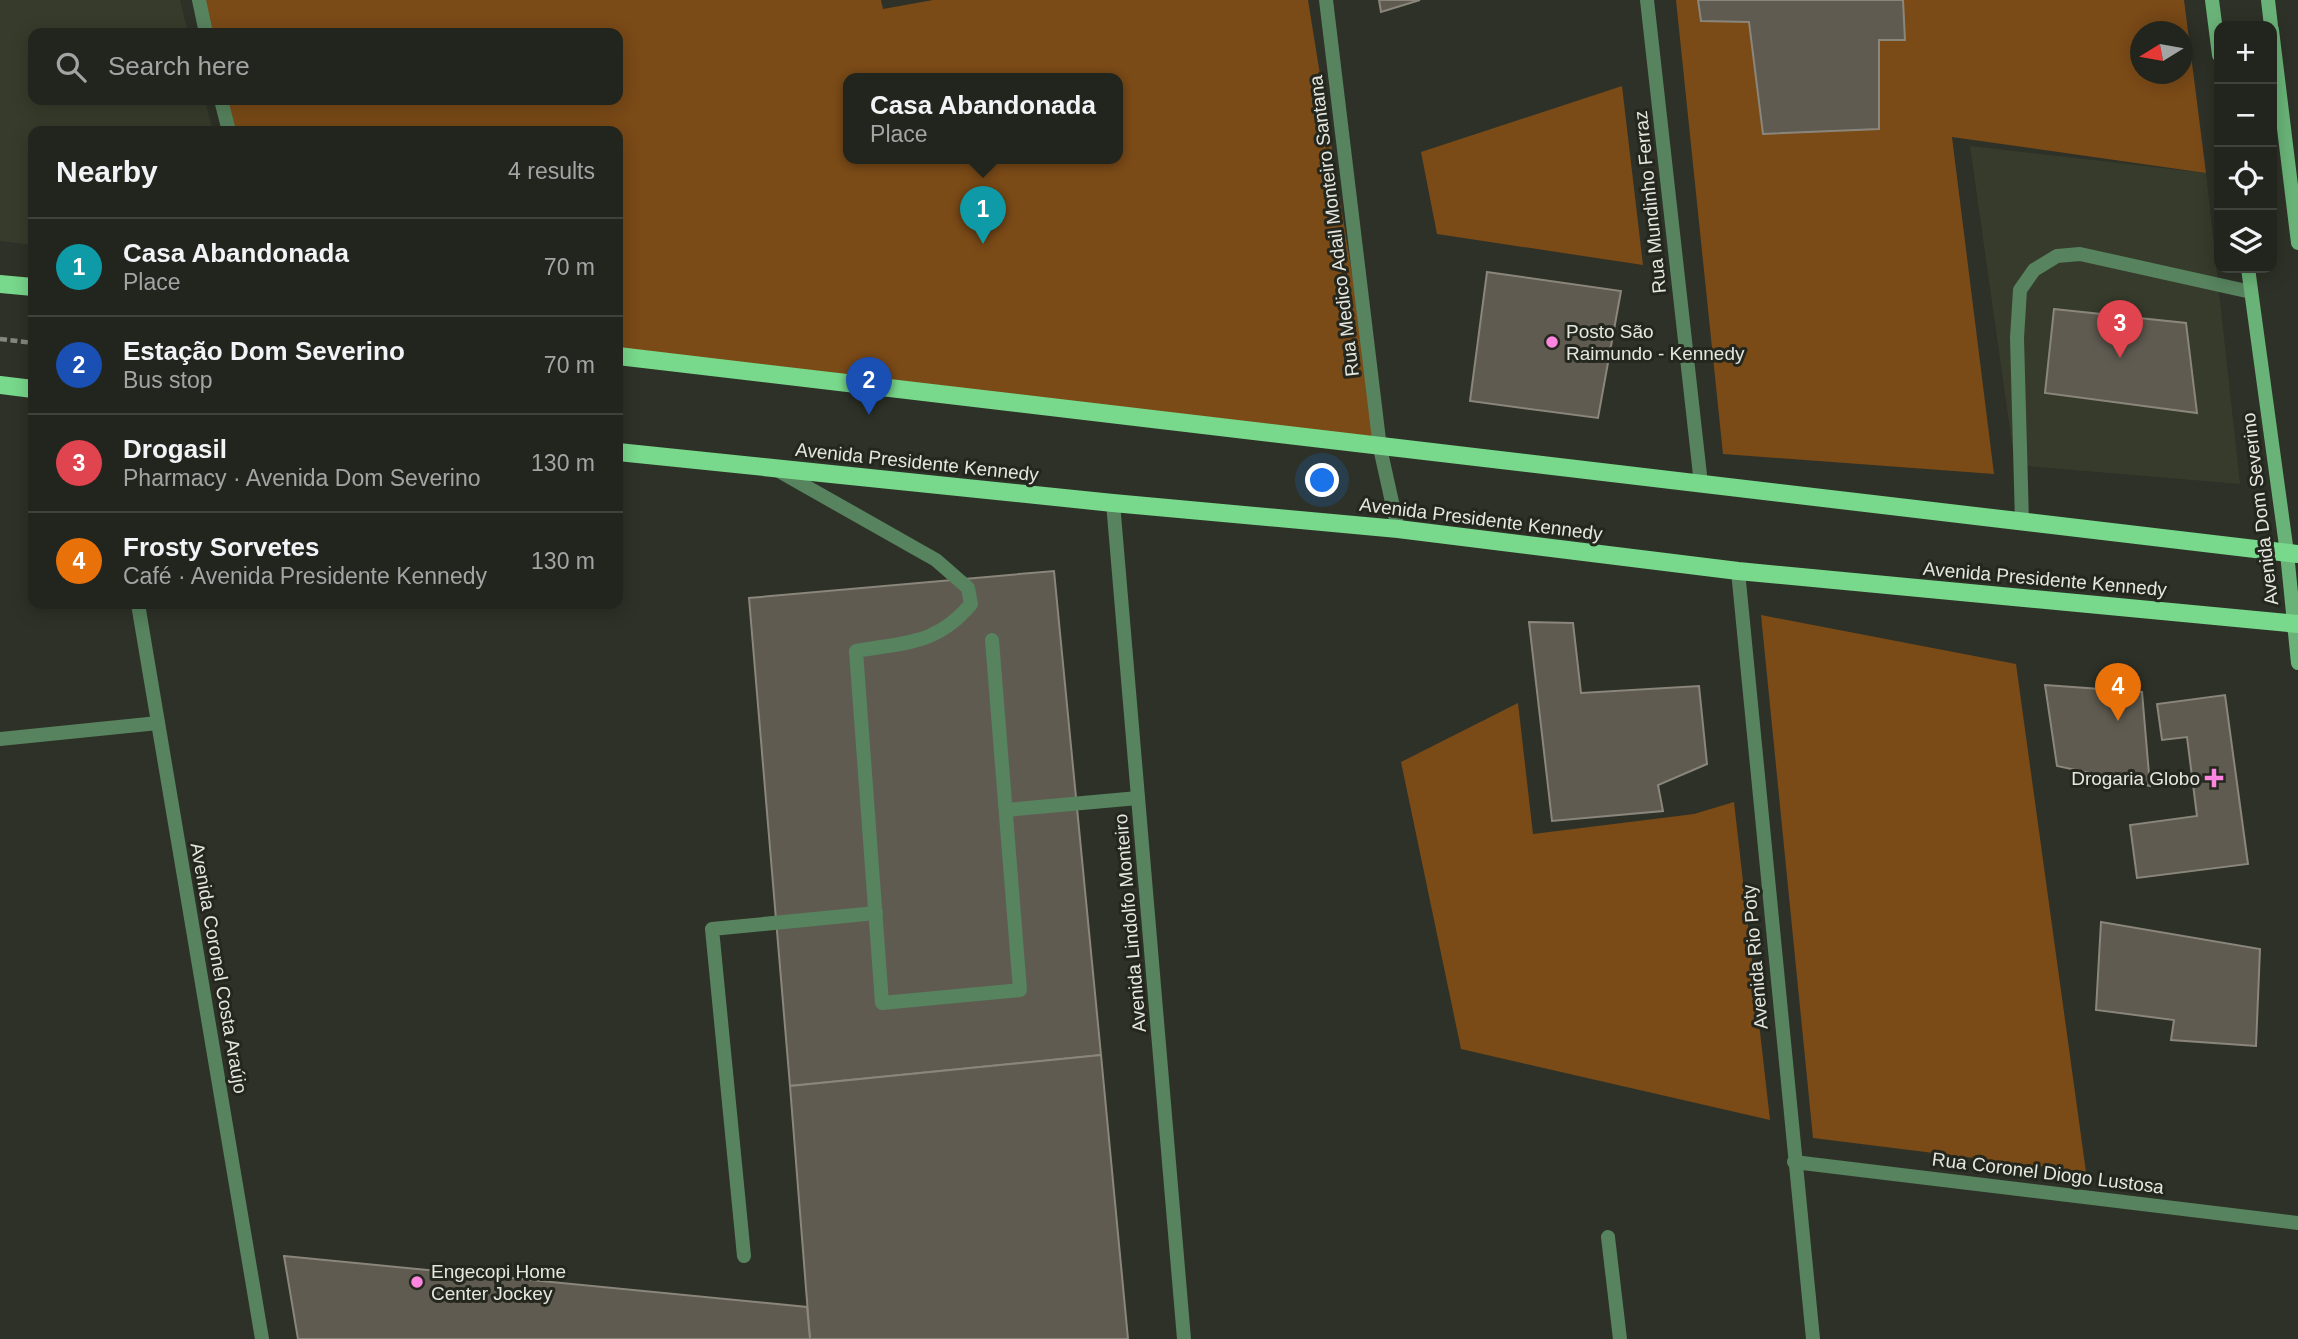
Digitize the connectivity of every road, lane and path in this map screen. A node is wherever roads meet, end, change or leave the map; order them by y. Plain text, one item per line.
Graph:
1 (199, 0) edge
2 (1326, 0) edge
3 (1647, 0) edge
4 (2212, 0) edge
5 (2268, 0) edge
6 (2215, 21) edge
7 (2271, 21) edge
8 (205, 28) edge
9 (2277, 69) edge
10 (222, 105) edge
11 (228, 126) edge
12 (2298, 243) edge
13 (2249, 273) edge
14 (0, 284) edge
15 (28, 287) edge
16 (2251, 292) junction
17 (0, 339) edge
18 (28, 342) edge
19 (623, 357) edge
20 (0, 385) edge
21 (28, 388) edge
22 (1380, 448) junction
23 (623, 453) edge
24 (773, 468) junction
25 (1701, 484) junction
26 (1113, 503) junction
27 (2022, 522) junction
28 (1398, 529) junction
29 (2293, 554) edge
30 (1738, 571) junction
31 (139, 609) edge
32 (2296, 624) edge
33 (992, 640) dead end
34 (2298, 663) edge
35 (158, 723) junction
36 (0, 739) edge
37 (1138, 798) junction
38 (1006, 810) junction
39 (876, 913) junction
40 (1794, 1162) junction
41 (2298, 1223) edge
42 (1608, 1237) dead end
43 (744, 1256) dead end
44 (262, 1339) edge
45 (1184, 1339) edge
46 (1620, 1339) edge
47 (1813, 1339) edge

1 - 8 street
2 - 22 street, Rua Medico Adail Monteiro Santana
3 - 25 street, Rua Mundinho Ferraz
4 - 6 main road
5 - 7 main road
9 - 12 main road
10 - 11 street
13 - 16 main road, Avenida Dom Severino
14 - 15 main road
16 - 27 street
16 - 29 main road, Avenida Dom Severino
17 - 18 path
19 - 22 main road
20 - 21 main road
22 - 25 main road
22 - 28 street, Rua Medico Adail Monteiro Santana
23 - 24 main road, Avenida Presidente Kennedy
24 - 26 main road, Avenida Presidente Kennedy
24 - 39 street
25 - 27 main road
26 - 28 main road, Avenida Presidente Kennedy
26 - 37 street, Avenida Lindolfo Monteiro
27 - 29 main road
28 - 30 main road, Avenida Presidente Kennedy
29 - 32 main road, Avenida Dom Severino
30 - 32 main road, Avenida Presidente Kennedy
30 - 40 street, Avenida Rio Poty
31 - 35 street, Avenida Coronel Costa Araújo
32 - 34 main road, Avenida Dom Severino
33 - 38 street
35 - 36 street
35 - 44 street, Avenida Coronel Costa Araújo
37 - 38 street
37 - 45 street, Avenida Lindolfo Monteiro
38 - 39 street
39 - 43 street
40 - 41 street, Rua Coronel Diogo Lustosa
40 - 47 street, Avenida Rio Poty
42 - 46 street

